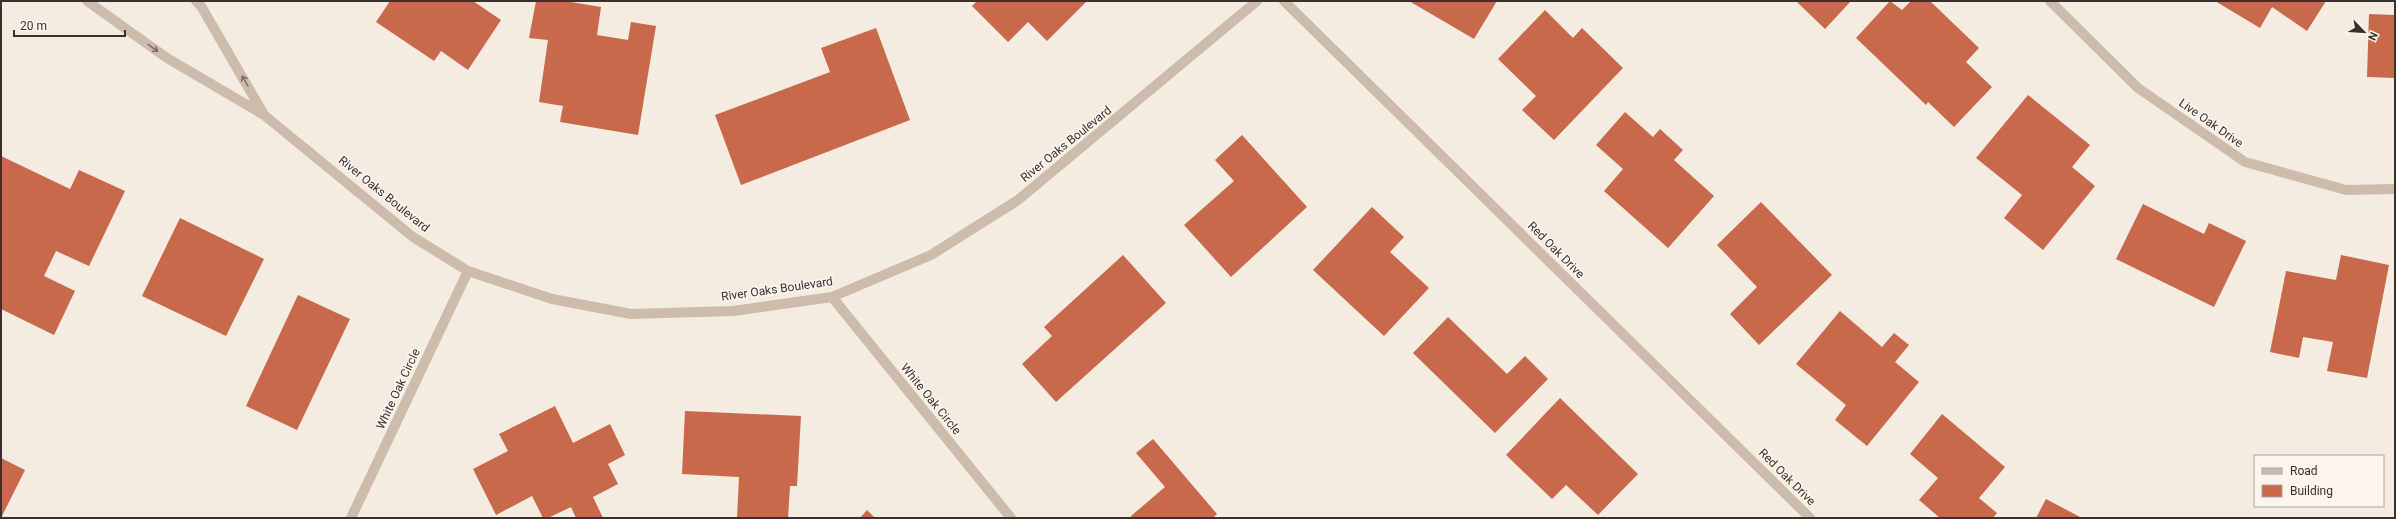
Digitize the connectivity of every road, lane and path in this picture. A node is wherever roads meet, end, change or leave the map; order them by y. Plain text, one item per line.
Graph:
1 (87, 1) edge
2 (196, 1) edge
3 (1257, 1) edge
4 (1284, 1) edge
5 (2050, 1) edge
6 (264, 115) junction
7 (2395, 189) edge
8 (468, 271) junction
9 (832, 297) junction
10 (351, 518) edge
11 (1011, 518) edge
12 (1810, 518) edge

1 -> 6 street, River Oaks Boulevard
6 -> 2 street, River Oaks Boulevard
3 - 9 street, River Oaks Boulevard
4 - 12 street, Red Oak Drive
5 - 7 street, Live Oak Drive
6 - 8 street, River Oaks Boulevard
8 - 9 street, River Oaks Boulevard
8 - 10 street, White Oak Circle
9 - 11 street, White Oak Circle

